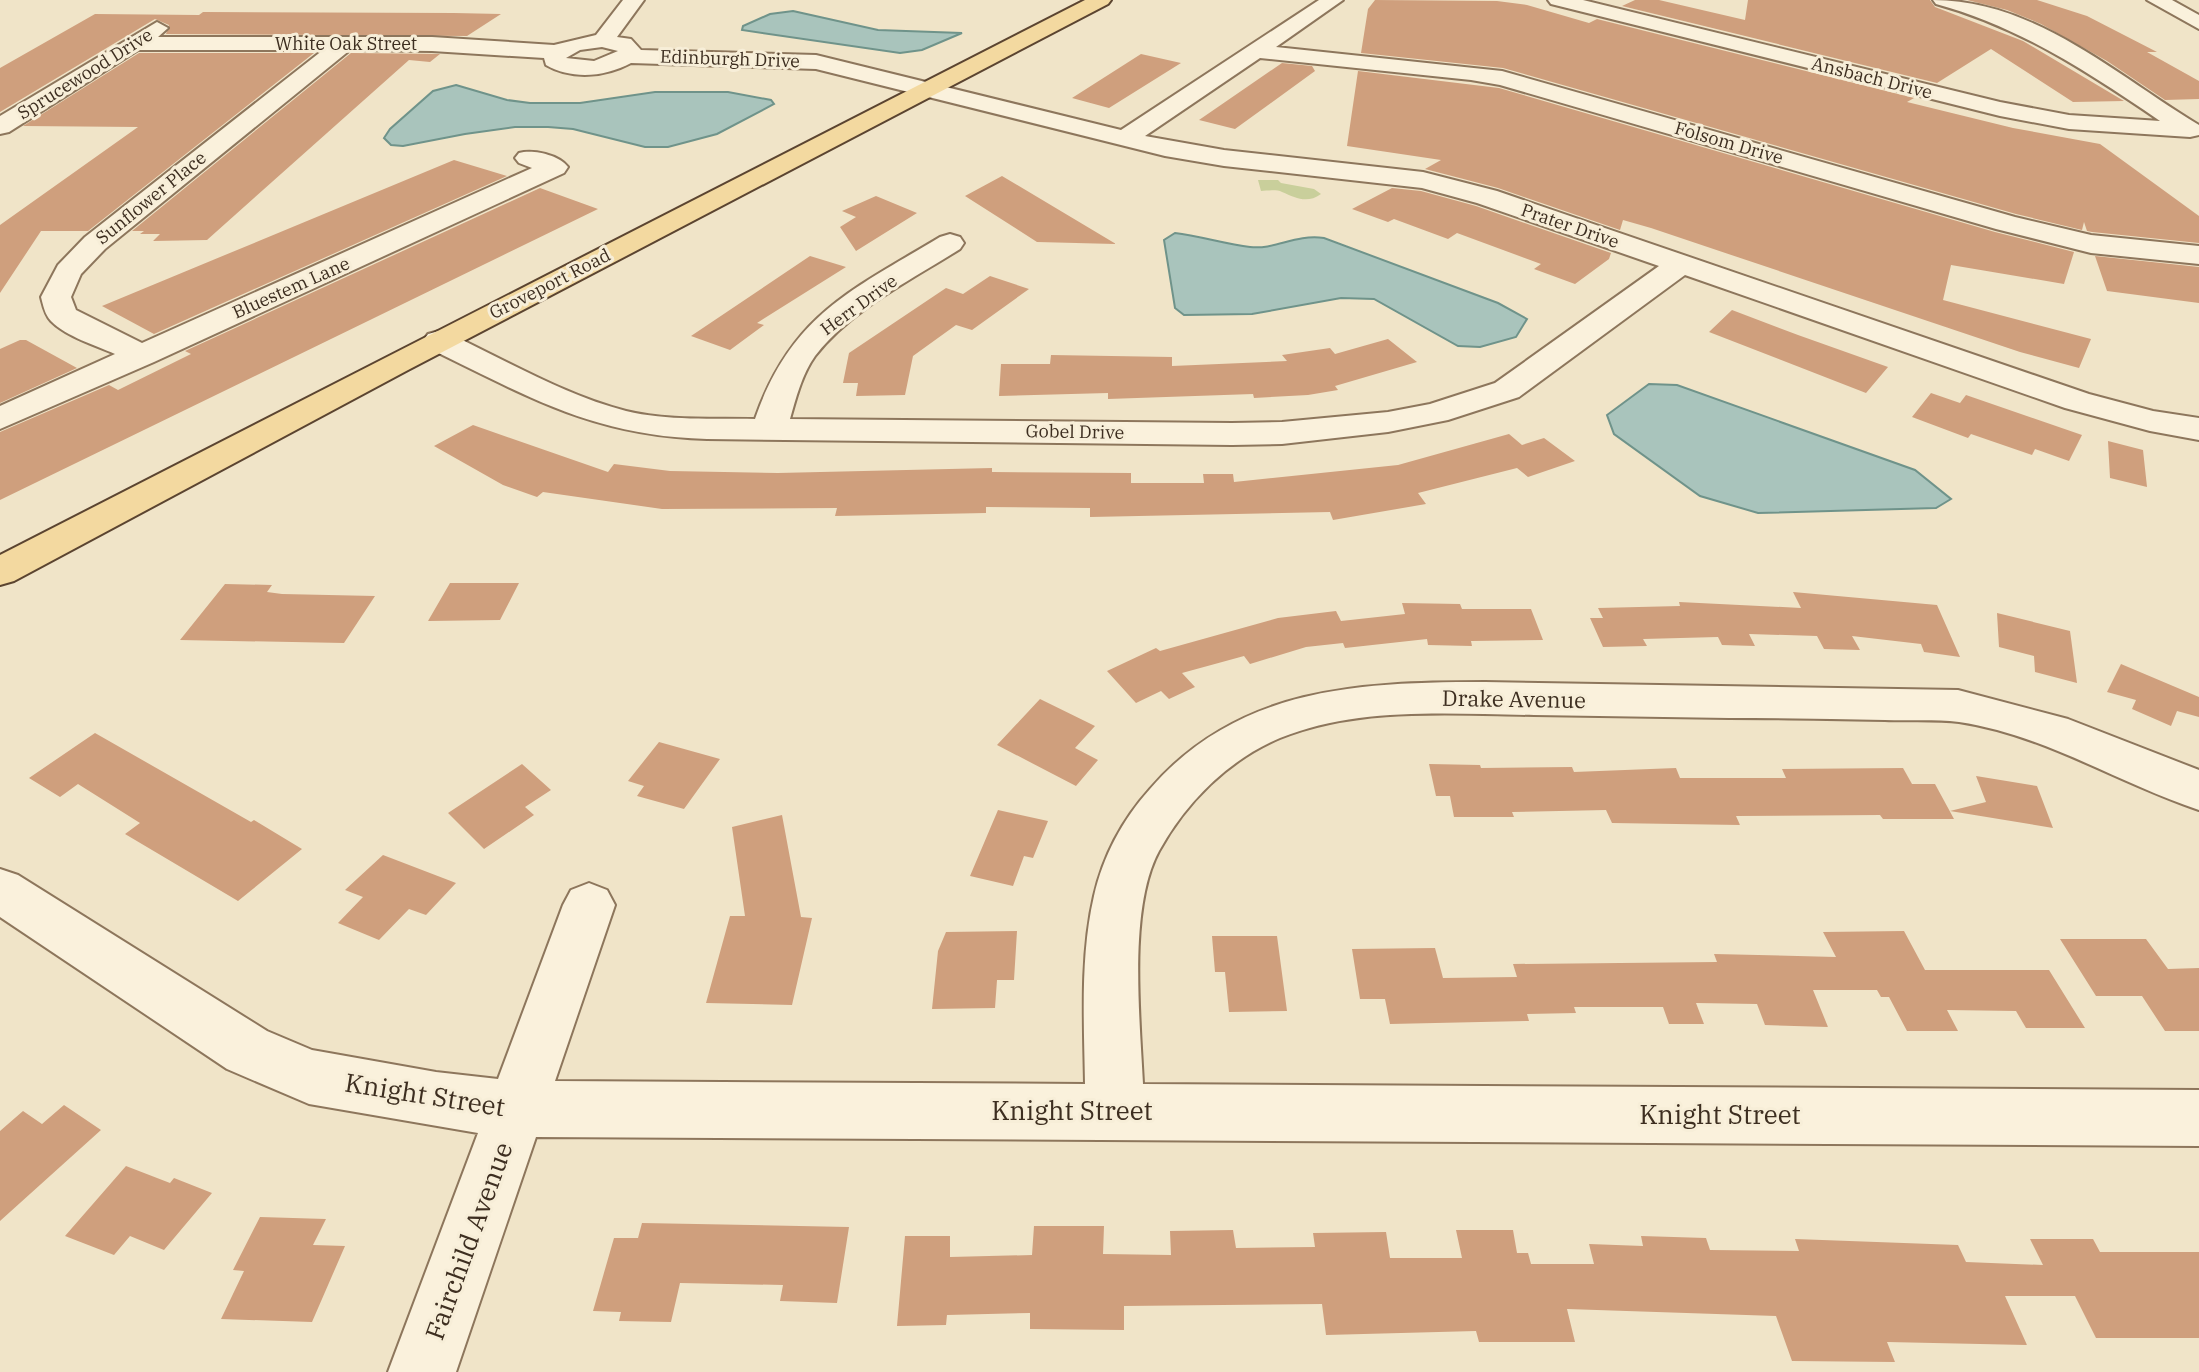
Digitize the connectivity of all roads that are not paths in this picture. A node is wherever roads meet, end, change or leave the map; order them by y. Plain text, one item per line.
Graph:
1 (634, 0) edge
2 (1101, 0) edge
3 (1333, 0) edge
4 (1558, 0) edge
5 (1943, 0) edge
6 (2157, 0) edge
7 (170, 20) dead end
8 (2199, 23) edge
9 (602, 41) junction
10 (134, 43) junction
11 (346, 43) junction
12 (1256, 51) junction
13 (558, 52) junction
14 (628, 56) junction
15 (925, 90) junction
16 (0, 127) edge
17 (2195, 133) edge
18 (1125, 138) junction
19 (553, 167) dead end
20 (950, 243) dead end
21 (2199, 255) edge
22 (1682, 264) junction
23 (439, 341) junction
24 (143, 355) junction
25 (0, 419) edge
26 (769, 429) junction
27 (2199, 429) edge
28 (0, 572) edge
29 (2199, 791) edge
30 (0, 890) edge
31 (589, 905) dead end
32 (516, 1109) junction
33 (1114, 1112) junction
34 (2199, 1118) edge
35 (422, 1372) edge

1 - 9 street
2 - 15 main road, Groveport Road
3 - 12 street
4 - 17 street, Ansbach Drive
5 - 17 street
6 - 8 street
7 - 10 street, Sprucewood Drive
9 - 13 street
9 - 14 street
10 - 11 street, White Oak Street
10 - 16 street, Sprucewood Drive
11 - 13 street, White Oak Street
11 - 24 street, Sunflower Place
12 - 18 street
12 - 21 street, Folsom Drive
13 - 14 street
14 - 15 street, Edinburgh Drive
15 - 18 street, Prater Drive
15 - 23 main road, Groveport Road
18 - 22 street, Prater Drive
19 - 24 street, Bluestem Lane
20 - 26 street, Herr Drive
22 - 26 street, Gobel Drive
22 - 27 street, Prater Drive
23 - 26 street, Gobel Drive
23 - 28 main road, Groveport Road
24 - 25 street, Bluestem Lane
29 - 33 street, Drake Avenue
30 - 32 street, Knight Street
31 - 32 street, Fairchild Avenue
32 - 33 street, Knight Street
32 - 35 street, Fairchild Avenue
33 - 34 street, Knight Street

